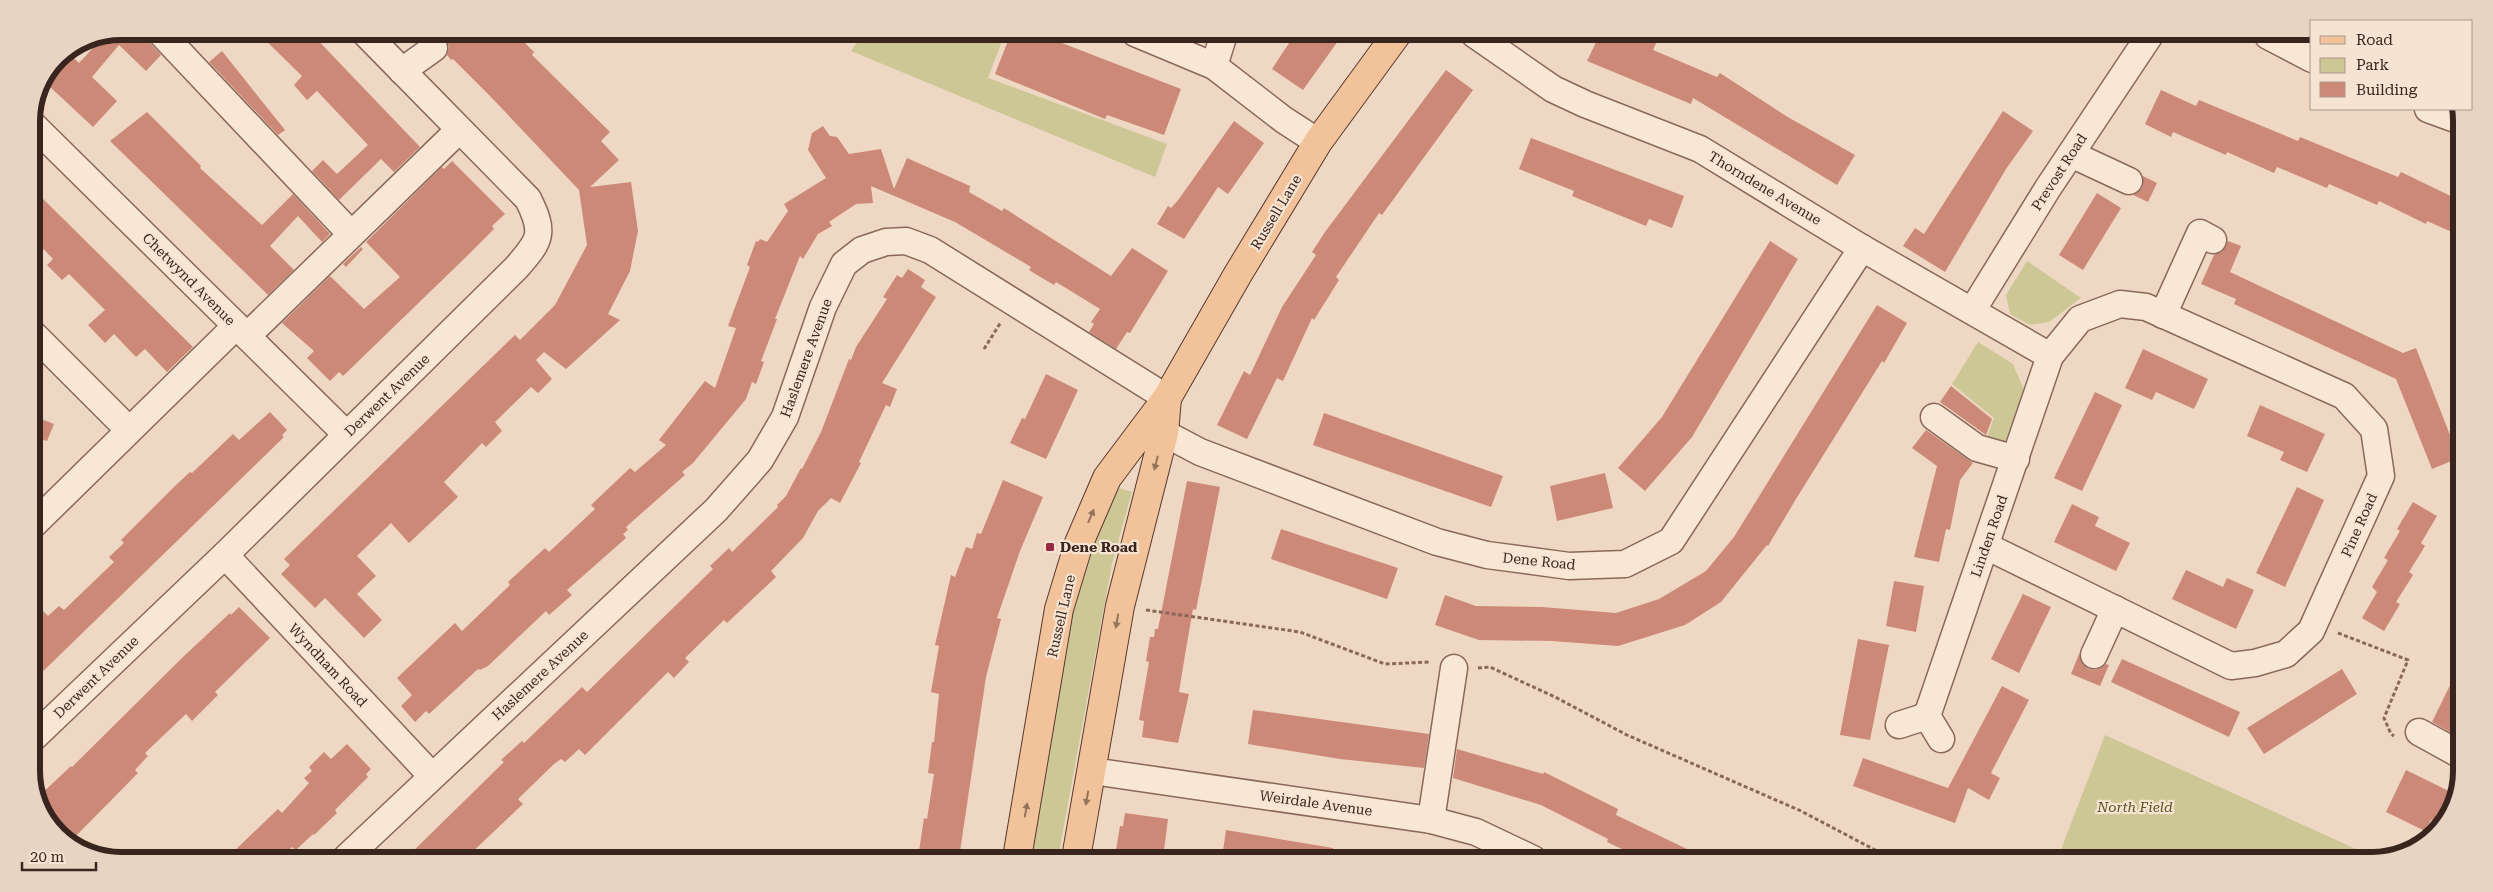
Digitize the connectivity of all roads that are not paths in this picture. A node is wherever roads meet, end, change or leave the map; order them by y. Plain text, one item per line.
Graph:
1 (168, 40) edge
2 (372, 40) edge
3 (1152, 40) edge
4 (1222, 40) edge
5 (1393, 40) edge
6 (1483, 40) edge
7 (2147, 40) edge
8 (2276, 40) edge
9 (434, 48) dead end
10 (2310, 58) edge
11 (1214, 66) junction
12 (402, 71) junction
13 (2431, 110) edge
14 (2453, 118) edge
15 (459, 130) junction
16 (40, 132) edge
17 (1318, 142) junction
18 (2071, 154) junction
19 (2129, 181) dead end
20 (351, 234) junction
21 (2213, 240) dead end
22 (1862, 248) junction
23 (1972, 311) junction
24 (2163, 315) junction
25 (242, 331) junction
26 (40, 340) edge
27 (2050, 356) junction
28 (1167, 398) junction
29 (1934, 417) dead end
30 (129, 430) junction
31 (1164, 433) junction
32 (346, 434) junction
33 (2016, 459) junction
34 (40, 519) edge
35 (1986, 546) junction
36 (225, 555) junction
37 (2115, 609) junction
38 (2094, 655) dead end
39 (1454, 668) road end
40 (1928, 716) junction
41 (1899, 725) dead end
42 (40, 732) edge
43 (2409, 735) road end
44 (1941, 739) dead end
45 (2453, 752) edge
46 (1092, 771) junction
47 (432, 776) junction
48 (1431, 820) junction
49 (354, 852) edge
50 (1018, 852) edge
51 (1077, 852) edge
52 (1518, 852) edge

1 - 20 street
2 - 12 street, Derwent Avenue
3 - 11 street
4 - 11 street
5 - 17 main road, Russell Lane
6 - 22 street, Thorndene Avenue
7 - 18 street, Prevost Road
8 - 10 street
9 - 12 street
11 - 17 street
12 - 15 street, Derwent Avenue
13 - 14 street
15 - 20 street
15 - 32 street, Derwent Avenue
16 - 25 street, Chetwynd Avenue
17 - 28 main road, Russell Lane
18 - 19 street
18 - 23 street, Prevost Road
20 - 25 street
21 - 24 street
22 - 23 street, Thorndene Avenue
22 - 31 street, Dene Road
23 - 27 street, Thorndene Avenue
24 - 27 street, Pine Road
24 - 37 street, Pine Road
25 - 30 street
25 - 32 street, Chetwynd Avenue
26 - 30 street
27 - 33 street, Linden Road
28 - 31 main road, Russell Lane
28 - 47 street, Haslemere Avenue
50 -> 28 main road, Russell Lane
29 - 33 street
30 - 34 street
31 -> 46 main road, Russell Lane
32 - 36 street, Derwent Avenue
33 - 35 street, Linden Road
35 - 37 street, Pine Road
35 - 40 street, Linden Road
36 - 42 street, Derwent Avenue
36 - 47 street, Wyndham Road
37 - 38 street
39 - 48 street
40 - 41 street
40 - 44 street
43 - 45 street
46 - 48 street, Weirdale Avenue
46 -> 51 main road, Russell Lane
47 - 49 street, Haslemere Avenue
48 - 52 street, Weirdale Avenue

